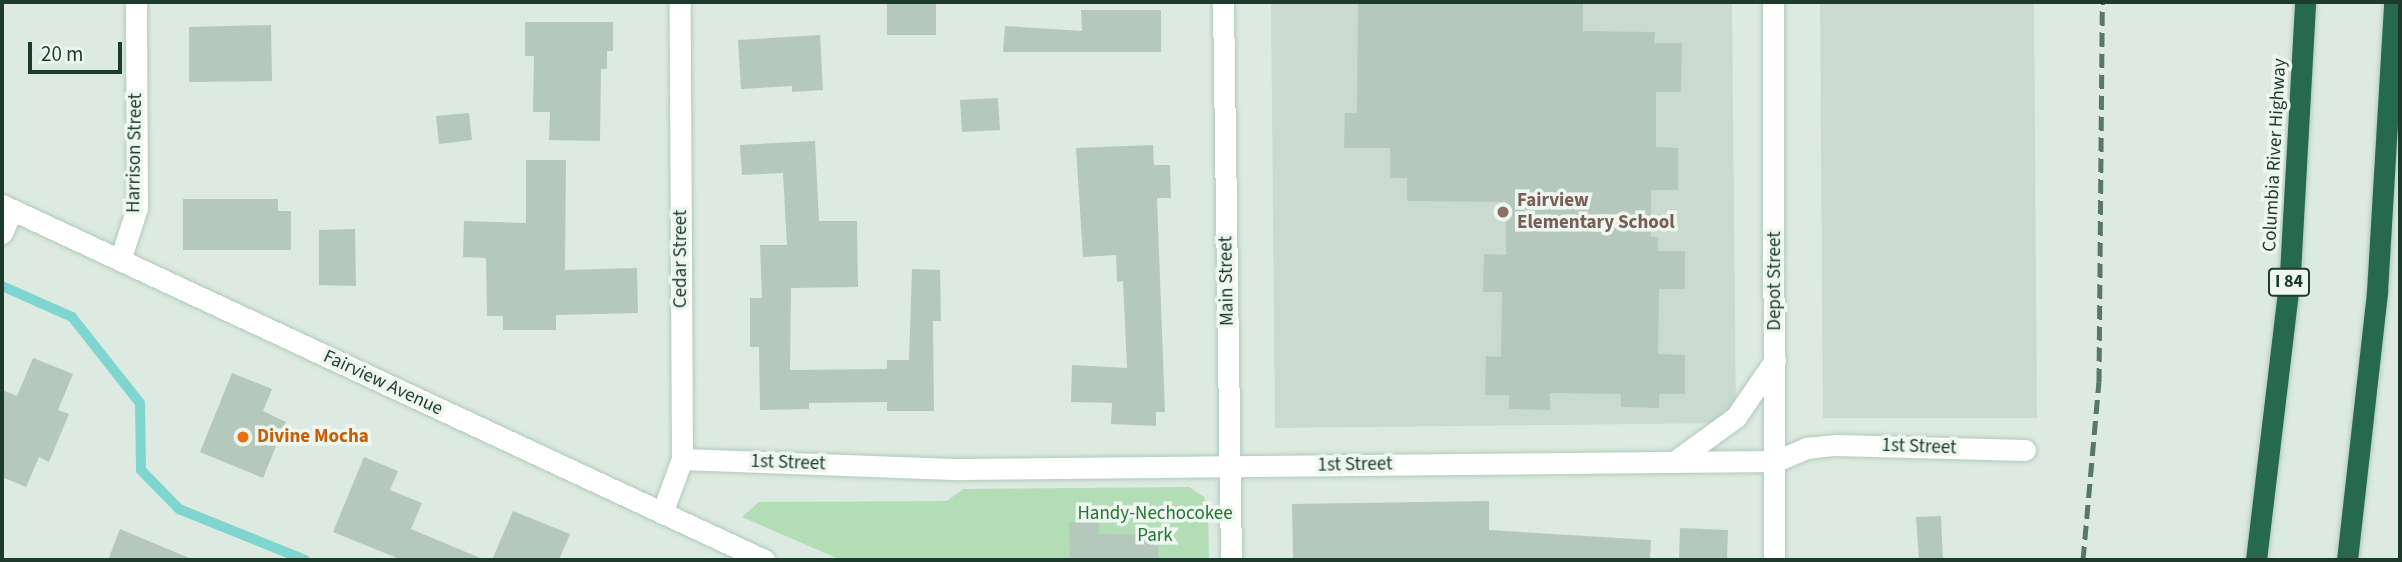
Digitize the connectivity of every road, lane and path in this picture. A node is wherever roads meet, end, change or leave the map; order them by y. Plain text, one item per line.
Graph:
1 (136, 2) edge
2 (680, 2) edge
3 (1223, 2) edge
4 (1773, 2) edge
5 (2305, 2) edge
6 (2393, 2) edge
7 (7, 208) edge
8 (2, 233) edge
9 (120, 260) junction
10 (1775, 360) junction
11 (2025, 450) dead end
12 (682, 459) junction
13 (1776, 461) junction
14 (1674, 462) junction
15 (1230, 466) junction
16 (662, 513) junction
17 (764, 560) edge
18 (1231, 560) edge
19 (1774, 560) edge
20 (2256, 560) edge
21 (2347, 560) edge

1 - 9 street, Harrison Street
2 - 12 street, Cedar Street
3 - 15 street, Main Street
4 - 10 street, Depot Street
5 - 20 highway, Columbia River Highway / I 84
6 - 21 highway
7 - 8 street
7 - 9 street, Fairview Avenue
9 - 16 street, Fairview Avenue
10 - 13 street, Depot Street
10 - 14 street
11 - 13 street, 1st Street
12 - 15 street, 1st Street
12 - 16 street, Cedar Street
13 - 14 street, 1st Street
13 - 19 street, Depot Street
14 - 15 street, 1st Street
15 - 18 street, Main Street
16 - 17 street, Fairview Avenue

